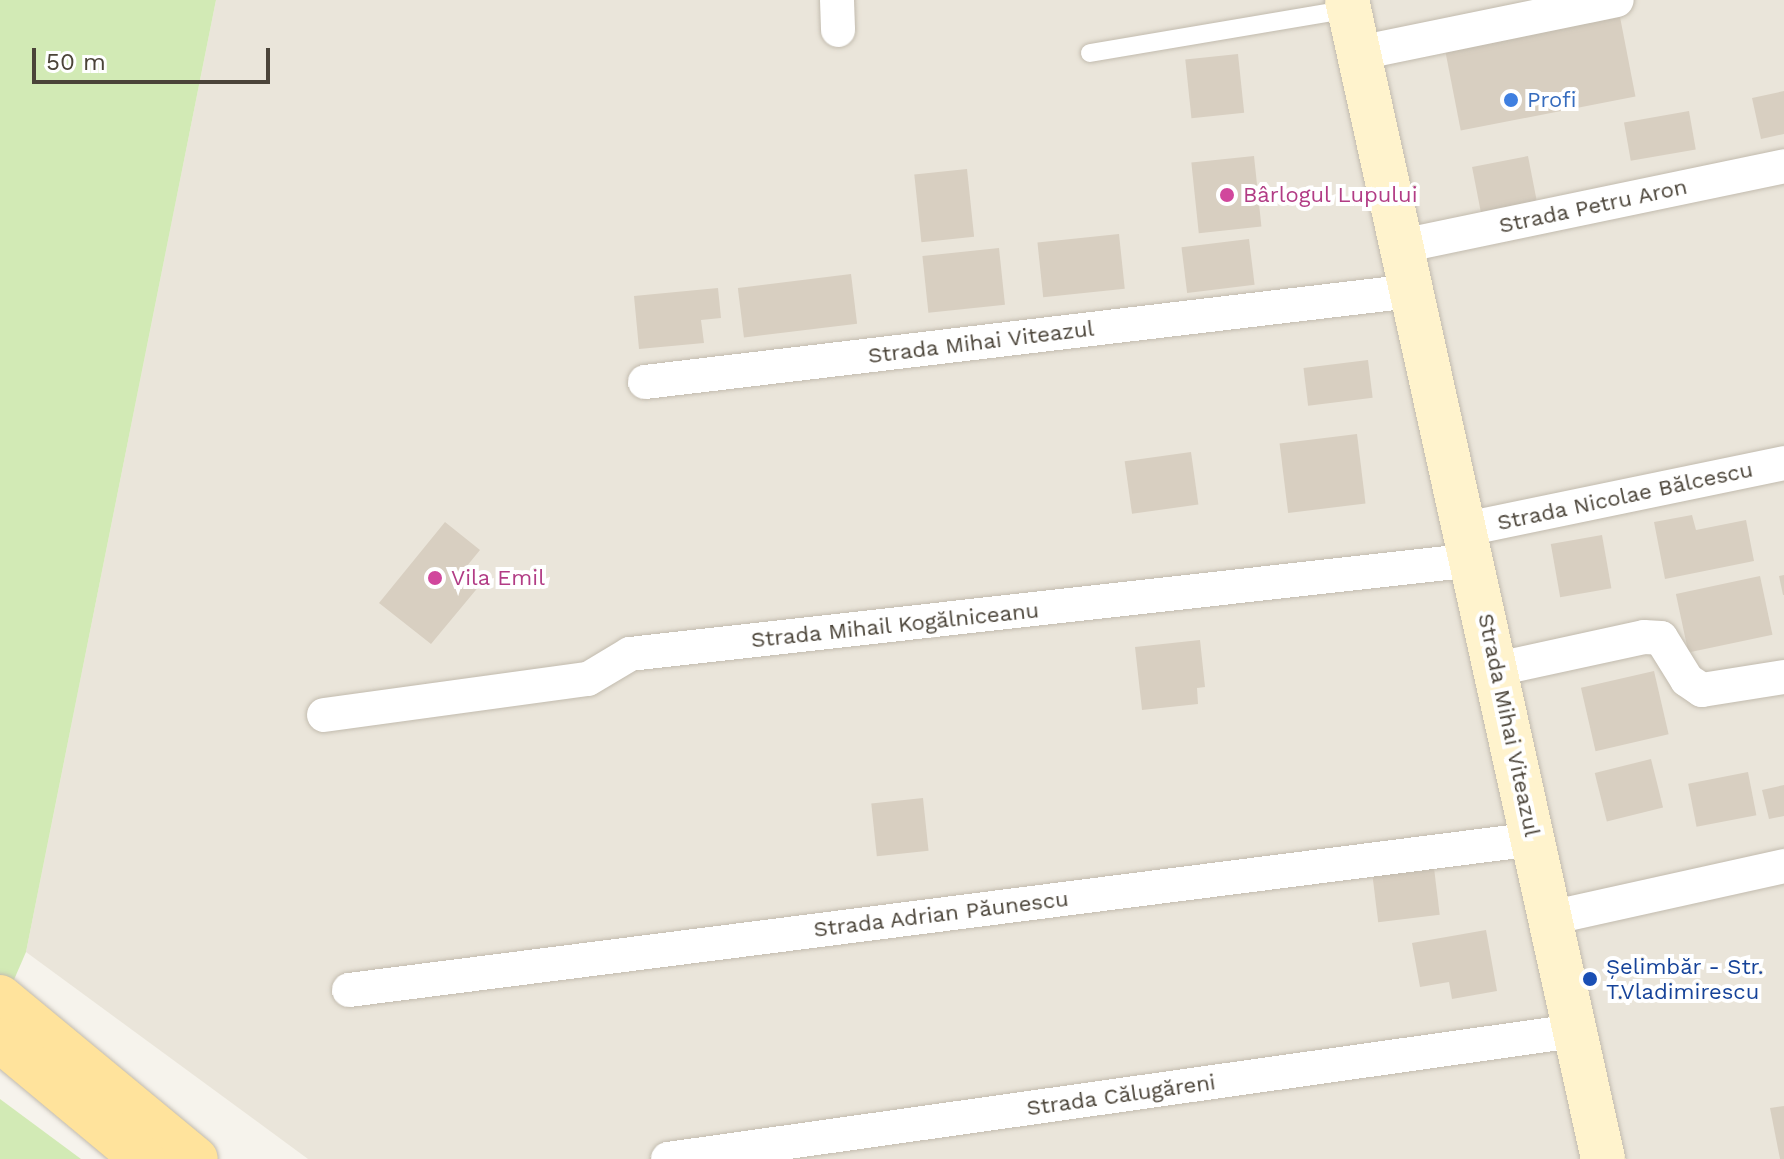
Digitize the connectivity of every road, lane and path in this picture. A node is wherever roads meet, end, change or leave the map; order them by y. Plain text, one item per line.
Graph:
1 (1617, 0) edge
2 (1348, 4) edge
3 (1090, 53) dead end
4 (1359, 53) junction
5 (1784, 166) edge
6 (1402, 246) junction
7 (1412, 291) junction
8 (645, 382) dead end
9 (1784, 463) edge
10 (1469, 544) junction
11 (1497, 669) junction
12 (1784, 677) edge
13 (324, 715) dead end
14 (1534, 839) junction
15 (1784, 866) edge
16 (1550, 918) junction
17 (349, 990) dead end
18 (0, 997) edge
19 (1574, 1031) junction
20 (0, 1040) edge
21 (143, 1159) edge
22 (196, 1159) edge
23 (668, 1159) edge
24 (1603, 1159) edge

1 - 4 street
2 - 3 lane
2 - 4 main road, Strada Mihai Viteazul
4 - 6 main road, Strada Mihai Viteazul
5 - 6 street, Strada Petru Aron
6 - 7 main road, Strada Mihai Viteazul
7 - 8 street, Strada Mihai Viteazul
7 - 10 main road, Strada Mihai Viteazul
9 - 10 street, Strada Nicolae Bălcescu
10 - 11 main road, Strada Mihai Viteazul
10 - 13 street, Strada Mihail Kogălniceanu
11 - 12 street
11 - 14 main road, Strada Mihai Viteazul
14 - 16 main road, Strada Mihai Viteazul
14 - 17 street, Strada Adrian Păunescu
15 - 16 street
16 - 19 main road, Strada Mihai Viteazul
18 - 22 main road
19 - 23 street, Strada Călugăreni
19 - 24 main road, Strada Mihai Viteazul
20 - 21 main road

